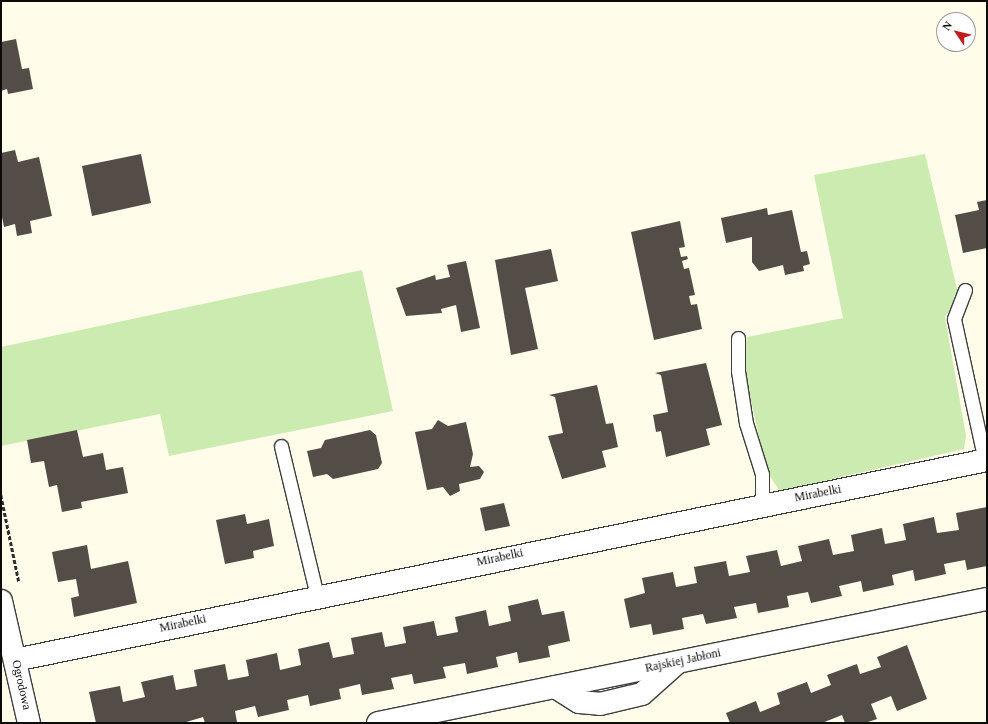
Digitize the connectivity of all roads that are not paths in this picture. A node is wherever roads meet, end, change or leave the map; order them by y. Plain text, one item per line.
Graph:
1 (965, 290) dead end
2 (738, 338) dead end
3 (281, 446) dead end
4 (986, 460) edge
5 (762, 506) junction
6 (317, 596) junction
7 (987, 599) edge
8 (1, 601) edge
9 (15, 660) junction
10 (29, 723) edge
11 (378, 723) edge

1 - 4 lane
2 - 5 lane
3 - 6 lane
4 - 5 street, Mirabelki
5 - 6 street, Mirabelki
6 - 9 street, Mirabelki
7 - 11 street, Rajskiej Jabłoni
8 - 9 street, Ogrodowa
9 - 10 street, Ogrodowa

